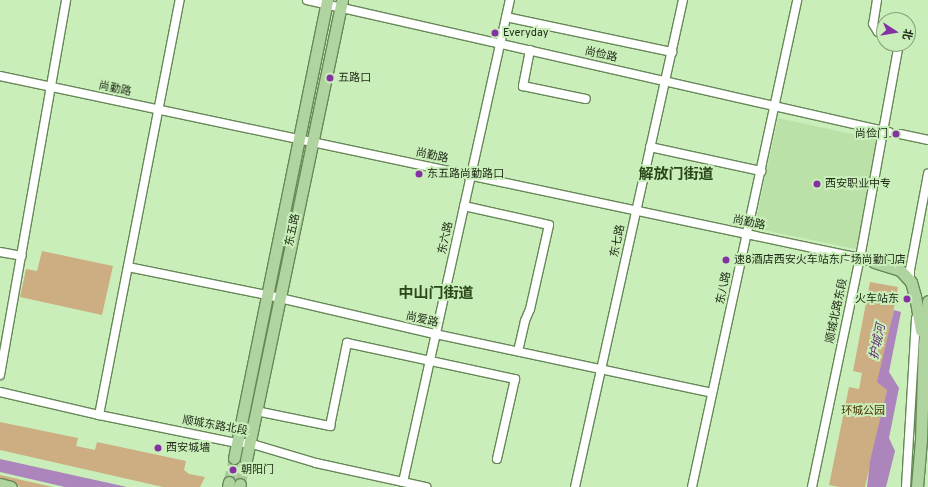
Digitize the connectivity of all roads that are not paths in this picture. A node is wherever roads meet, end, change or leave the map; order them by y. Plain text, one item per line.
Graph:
1 (66, 0) edge
2 (180, 0) edge
3 (307, 0) edge
4 (510, 0) edge
5 (683, 0) edge
6 (797, 0) edge
7 (878, 0) edge
8 (327, 2) edge
9 (341, 4) edge
10 (506, 17) junction
11 (876, 30) edge
12 (500, 44) junction
13 (530, 50) junction
14 (672, 52) junction
15 (897, 52) edge
16 (0, 76) edge
17 (665, 81) junction
18 (50, 86) junction
19 (586, 99) dead end
20 (774, 106) junction
21 (159, 110) junction
22 (886, 131) junction
23 (900, 134) dead end
24 (298, 139) junction
25 (928, 140) edge
26 (312, 142) junction
27 (650, 147) junction
28 (761, 171) junction
29 (928, 174) edge
30 (471, 175) junction
31 (464, 206) junction
32 (636, 210) junction
33 (747, 233) junction
34 (0, 252) edge
35 (22, 256) junction
36 (866, 260) junction
37 (128, 267) junction
38 (910, 282) junction
39 (267, 295) junction
40 (279, 298) junction
41 (928, 301) edge
42 (918, 307) junction
43 (435, 334) junction
44 (924, 346) junction
45 (518, 351) junction
46 (430, 360) junction
47 (601, 369) junction
48 (0, 375) edge
49 (0, 392) edge
50 (712, 393) junction
51 (256, 411) junction
52 (100, 415) junction
53 (926, 435) edge
54 (237, 443) junction
55 (249, 443) junction
56 (234, 458) tunnel mouth
57 (497, 459) dead end
58 (246, 460) tunnel mouth
59 (403, 482) junction
60 (0, 484) edge
61 (910, 486) edge
62 (11, 487) edge
63 (426, 487) edge
64 (575, 487) edge
65 (692, 487) edge
66 (812, 487) edge
67 (924, 487) edge

1 - 18 street
2 - 21 street
3 - 8 street, 尚俭路
4 - 10 street, 东六路
5 - 14 street, 东七路
6 - 20 street, 东八路
7 - 11 street
8 - 9 street, 尚俭路
8 - 24 main road, 东五路
9 - 12 street, 尚俭路
9 - 26 main road, 东五路
10 - 12 street, 东六路
10 - 14 street
12 - 13 street, 尚俭路
12 - 30 street, 东六路
13 - 17 street, 尚俭路
13 - 19 street
14 - 17 street, 东七路
15 - 22 street, 顺城北路东段
16 - 18 street, 尚勤路
17 - 20 street, 尚俭路
17 - 27 street, 东七路
18 - 21 street, 尚勤路
18 - 35 street
20 - 22 street, 尚俭路
20 - 28 street, 东八路
21 - 24 street, 尚勤路
21 - 37 street
22 - 36 street, 顺城北路东段
23 - 25 street
24 - 26 street, 尚勤路
24 - 39 main road, 东五路
26 - 30 street, 尚勤路
26 - 40 main road, 东五路
27 - 28 street
27 - 32 street, 东七路
28 - 33 street, 东八路
29 - 38 street
30 - 31 street, 东六路
30 - 32 street, 尚勤路
31 - 43 street, 东六路
31 - 45 street
32 - 33 street, 尚勤路
32 - 47 street, 东七路
33 - 36 street, 尚勤路
33 - 50 street, 东八路
34 - 35 street
35 - 48 street
36 - 38 main road
36 - 66 street, 顺城北路东段
37 - 39 street, 尚爱路
37 - 52 street
38 - 42 main road
39 - 40 street, 尚爱路
39 - 54 main road, 东五路
40 - 43 street, 尚爱路
40 - 51 main road, 东五路
41 - 44 main road
42 - 44 main road
42 - 61 street
43 - 45 street, 尚爱路
43 - 46 street, 东六路
44 - 53 main road
45 - 47 street, 尚爱路
46 - 51 street
46 - 57 street
46 - 59 street, 东六路
47 - 50 street, 尚爱路
47 - 64 street, 东七路
49 - 52 street, 顺城东路北段
50 - 65 street, 东八路
51 - 55 main road, 东五路
52 - 54 street, 顺城东路北段
53 - 61 main road
53 - 61 main road
53 - 67 main road
54 - 55 street, 顺城东路北段
54 - 56 main road, 东五路
55 - 58 main road, 东五路
55 - 59 street, 顺城东路北段
59 - 63 street, 顺城东路北段
60 - 62 main road

